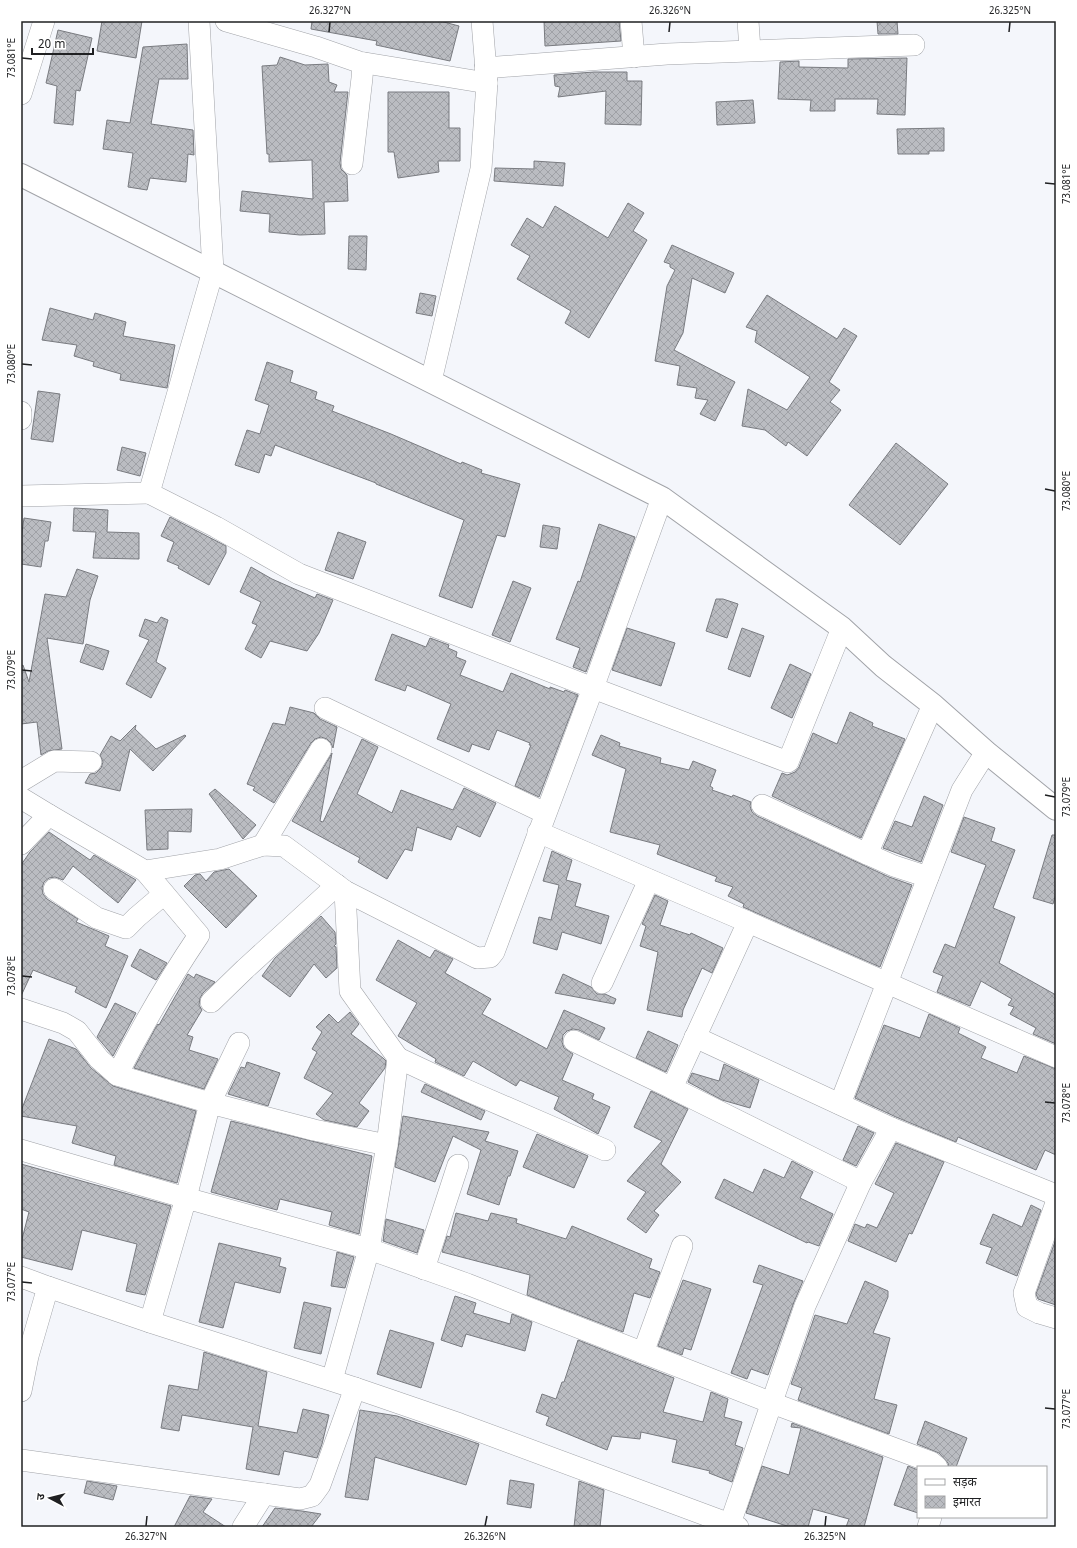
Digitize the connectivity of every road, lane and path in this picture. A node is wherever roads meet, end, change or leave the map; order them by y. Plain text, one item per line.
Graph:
1 (44, 21) edge
2 (199, 21) edge
3 (226, 21) edge
4 (482, 21) edge
5 (632, 21) edge
6 (748, 21) edge
7 (914, 45) dead end
8 (750, 50) junction
9 (634, 57) junction
10 (363, 63) junction
11 (486, 76) junction
12 (21, 94) edge
13 (352, 164) dead end
14 (21, 175) edge
15 (213, 271) junction
16 (431, 381) junction
17 (21, 412) edge
18 (21, 419) edge
19 (149, 493) junction
20 (21, 496) edge
21 (662, 498) junction
22 (842, 628) junction
23 (593, 688) junction
24 (933, 705) junction
25 (325, 708) dead end
26 (321, 749) dead end
27 (986, 752) junction
28 (91, 762) dead end
29 (21, 781) edge
30 (21, 798) edge
31 (762, 805) dead end
32 (1056, 809) edge
33 (545, 813) junction
34 (49, 815) junction
35 (538, 832) junction
36 (21, 844) edge
37 (263, 845) junction
38 (867, 854) junction
39 (145, 871) junction
40 (928, 877) junction
41 (649, 880) junction
42 (341, 888) junction
43 (54, 889) dead end
44 (164, 894) junction
45 (748, 922) junction
46 (602, 983) dead end
47 (887, 983) junction
48 (211, 1002) dead end
49 (21, 1009) edge
50 (695, 1037) junction
51 (574, 1041) dead end
52 (239, 1043) dead end
53 (1056, 1057) edge
54 (398, 1058) junction
55 (117, 1075) junction
56 (672, 1088) junction
57 (210, 1102) junction
58 (840, 1104) junction
59 (891, 1128) junction
60 (387, 1145) junction
61 (21, 1150) edge
62 (605, 1150) dead end
63 (458, 1165) dead end
64 (861, 1182) junction
65 (1056, 1195) edge
66 (186, 1198) junction
67 (1056, 1203) edge
68 (682, 1246) dead end
69 (369, 1249) junction
70 (424, 1269) junction
71 (21, 1277) edge
72 (48, 1287) junction
73 (1056, 1318) edge
74 (150, 1322) junction
75 (643, 1353) junction
76 (25, 1355) edge
77 (332, 1380) junction
78 (355, 1388) junction
79 (21, 1391) edge
80 (772, 1403) junction
81 (21, 1460) edge
82 (936, 1466) edge
83 (264, 1494) junction
84 (734, 1526) edge
85 (243, 1527) edge

1 - 12 street
2 - 15 street
3 - 10 street
4 - 11 street
5 - 9 street
6 - 8 street
7 - 8 street
8 - 9 street
9 - 11 street
10 - 11 street
10 - 13 street
11 - 16 street
14 - 15 main road
15 - 16 main road
15 - 19 street
16 - 21 main road
17 - 18 street
19 - 20 street
19 - 23 street
21 - 22 main road
21 - 23 street
22 - 23 street
22 - 24 main road
23 - 33 street
24 - 27 main road
24 - 38 street
25 - 33 street
26 - 37 street
27 - 32 main road
27 - 40 street
28 - 29 street
30 - 34 street
31 - 38 street
33 - 35 street
34 - 36 street
34 - 39 street
35 - 41 street
35 - 42 street
37 - 39 street
37 - 42 street
38 - 40 street
39 - 44 street
40 - 47 street
41 - 45 street
41 - 46 street
42 - 48 street
42 - 54 street
43 - 44 street
44 - 55 street
45 - 47 street
45 - 50 street
47 - 53 street
47 - 58 street
49 - 55 street
50 - 56 street
50 - 58 street
51 - 56 street
52 - 57 street
54 - 60 street
54 - 62 street
55 - 57 street
56 - 64 street
57 - 60 street
57 - 66 street
58 - 59 street
59 - 64 street
59 - 65 street
60 - 69 street
61 - 66 street
63 - 70 street
64 - 80 street
66 - 69 street
66 - 74 street
67 - 73 street
68 - 75 street
69 - 70 street
69 - 77 street
70 - 75 street
71 - 72 street
72 - 74 street
72 - 76 street
74 - 77 street
75 - 80 street
76 - 79 street
77 - 78 street
78 - 83 street
78 - 84 street
80 - 82 street
80 - 84 street
81 - 83 street
83 - 85 street

